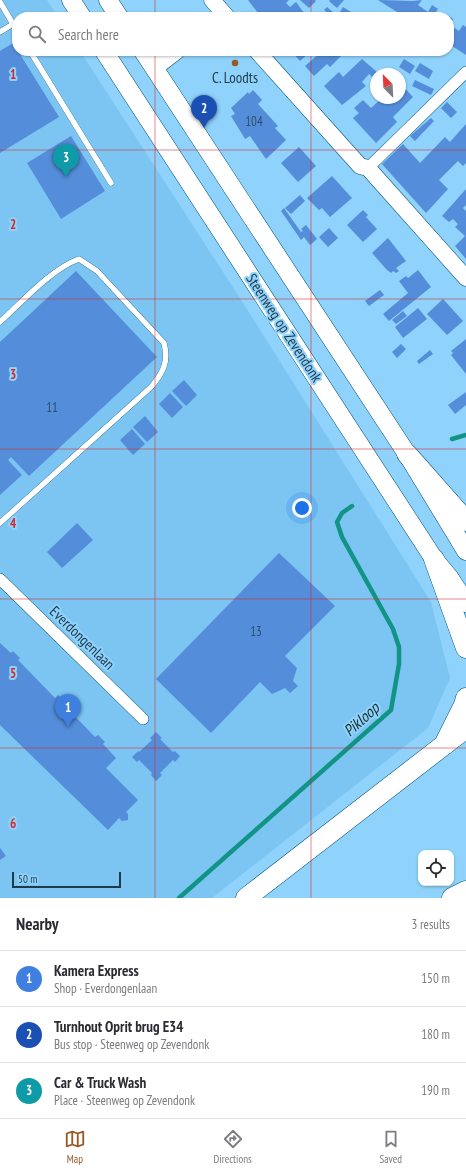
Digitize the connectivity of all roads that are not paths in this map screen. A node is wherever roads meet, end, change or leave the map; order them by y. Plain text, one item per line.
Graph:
1 (71, 0) edge
2 (108, 0) edge
3 (212, 0) edge
4 (0, 2) edge
5 (79, 12) edge
6 (116, 12) edge
7 (222, 12) edge
8 (12, 22) edge
9 (12, 25) edge
10 (0, 32) edge
11 (33, 56) edge
12 (107, 56) edge
13 (147, 56) edge
14 (171, 56) edge
15 (261, 56) edge
16 (155, 68) junction
17 (466, 72) edge
18 (368, 168) junction
19 (110, 184) dead end
20 (466, 278) edge
21 (0, 322) edge
22 (407, 454) junction
23 (466, 521) edge
24 (0, 523) edge
25 (466, 552) edge
26 (434, 559) junction
27 (0, 579) edge
28 (466, 603) edge
29 (466, 648) edge
30 (466, 698) edge
31 (143, 719) dead end
32 (466, 728) edge
33 (444, 744) junction
34 (466, 891) edge
35 (246, 898) edge
36 (452, 898) edge

1 - 5 main road
2 - 6 main road
3 - 7 street
4 - 8 lane
9 - 10 lane
11 - 19 lane
12 - 26 main road, Steenweg op Zevendonk
13 - 16 main road
14 - 16 street
15 - 18 street
16 - 22 main road
17 - 18 street
18 - 20 street
21 - 24 lane
22 - 23 highway
22 - 25 main road
26 - 28 main road, Steenweg op Zevendonk
26 - 29 highway
27 - 31 street, Everdongenlaan
30 - 33 highway
32 - 33 highway
33 - 35 highway
34 - 36 highway

